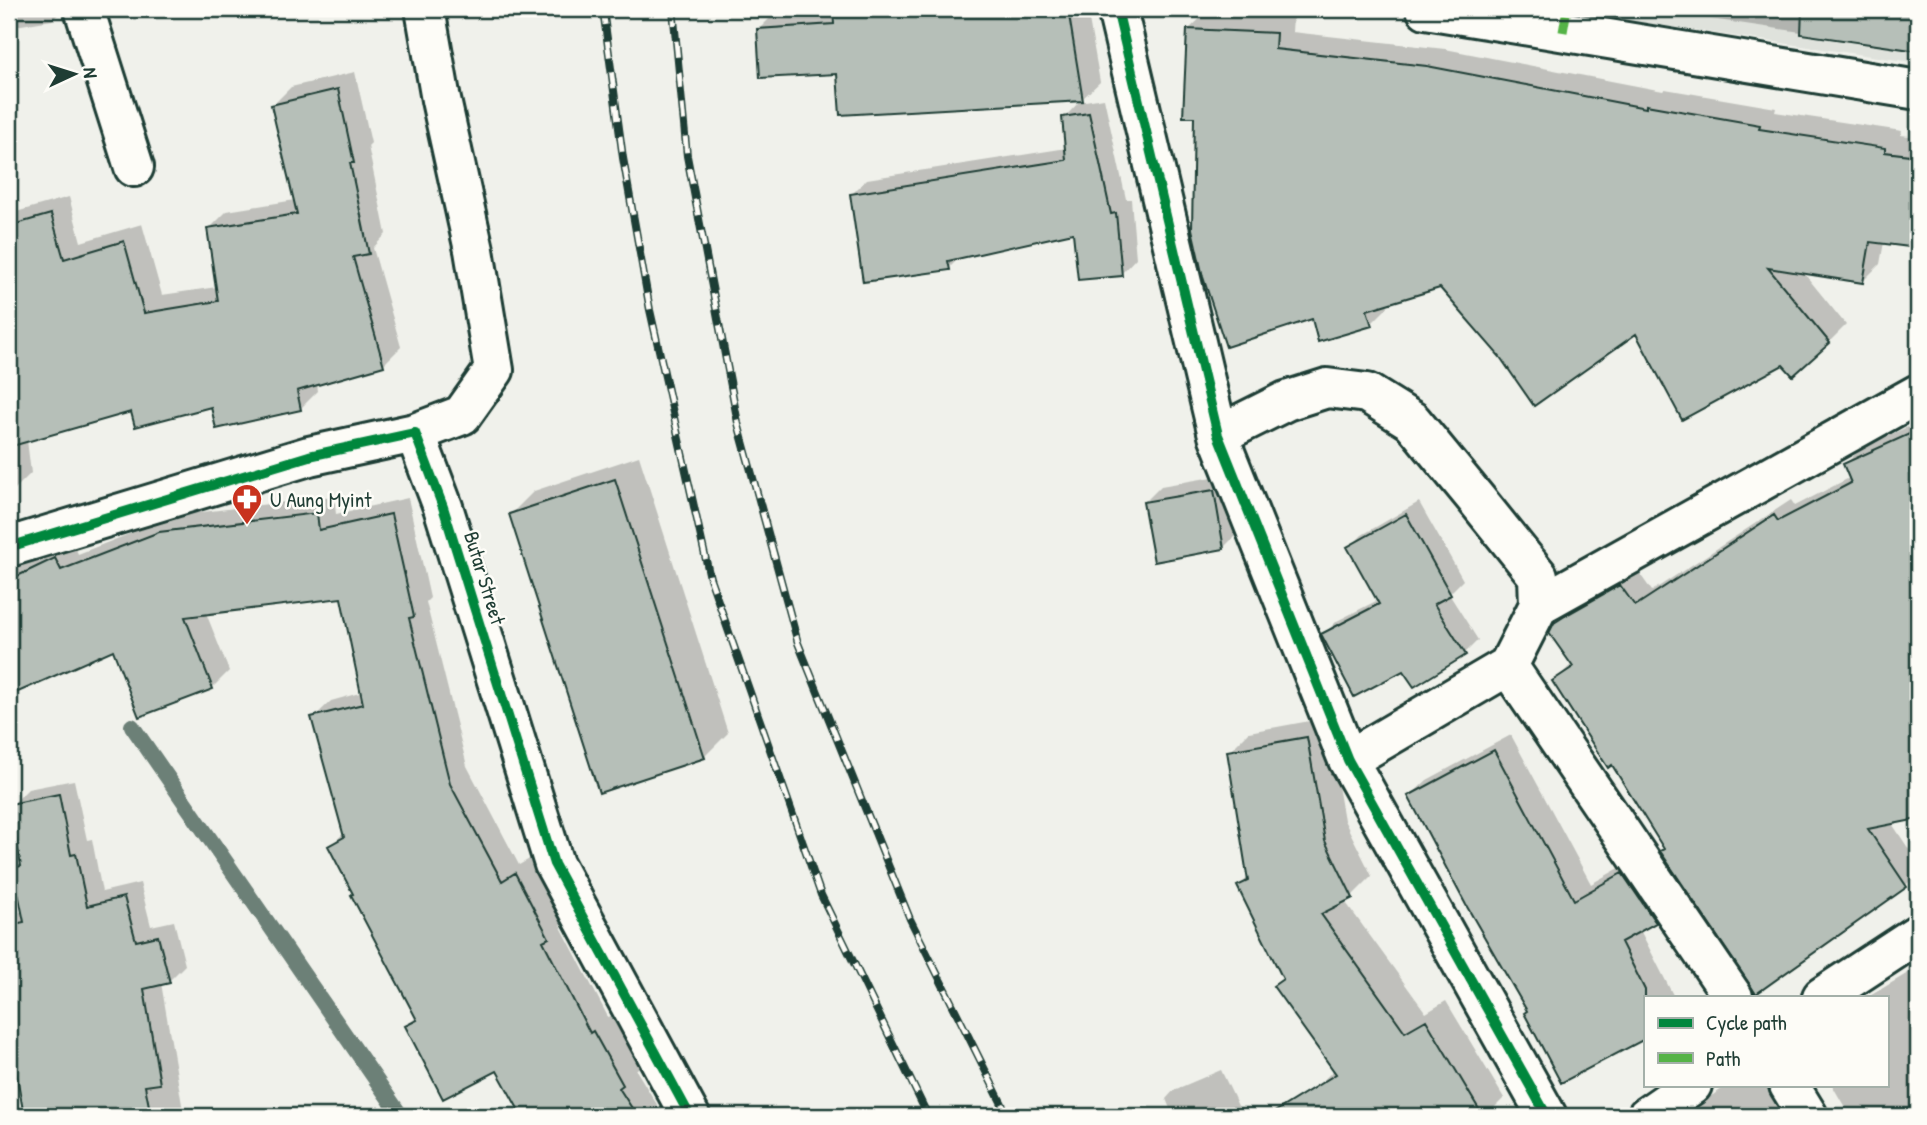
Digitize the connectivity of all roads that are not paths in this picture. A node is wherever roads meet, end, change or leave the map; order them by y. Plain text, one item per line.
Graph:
1 (85, 9) edge
2 (425, 9) edge
3 (1117, 9) edge
4 (1426, 9) edge
5 (1565, 20) edge
6 (1918, 90) edge
7 (134, 167) dead end
8 (1918, 394) edge
9 (415, 433) junction
10 (1218, 435) junction
11 (9, 547) edge
12 (1539, 606) junction
13 (1508, 666) junction
14 (1348, 760) junction
15 (1918, 934) edge
16 (1732, 996) edge
17 (1824, 996) edge
18 (1691, 1086) edge
19 (1790, 1086) edge
20 (690, 1116) edge
21 (1546, 1116) edge
22 (1647, 1116) edge
23 (1808, 1116) edge

1 - 7 street
2 - 9 street
3 - 10 street
4 - 5 street
5 - 6 street
8 - 12 street
9 - 11 street
9 - 20 street, Butar Street
10 - 12 street
10 - 14 street
12 - 13 street
13 - 14 street
13 - 16 street
14 - 21 street
15 - 17 street
18 - 22 street
19 - 23 street

